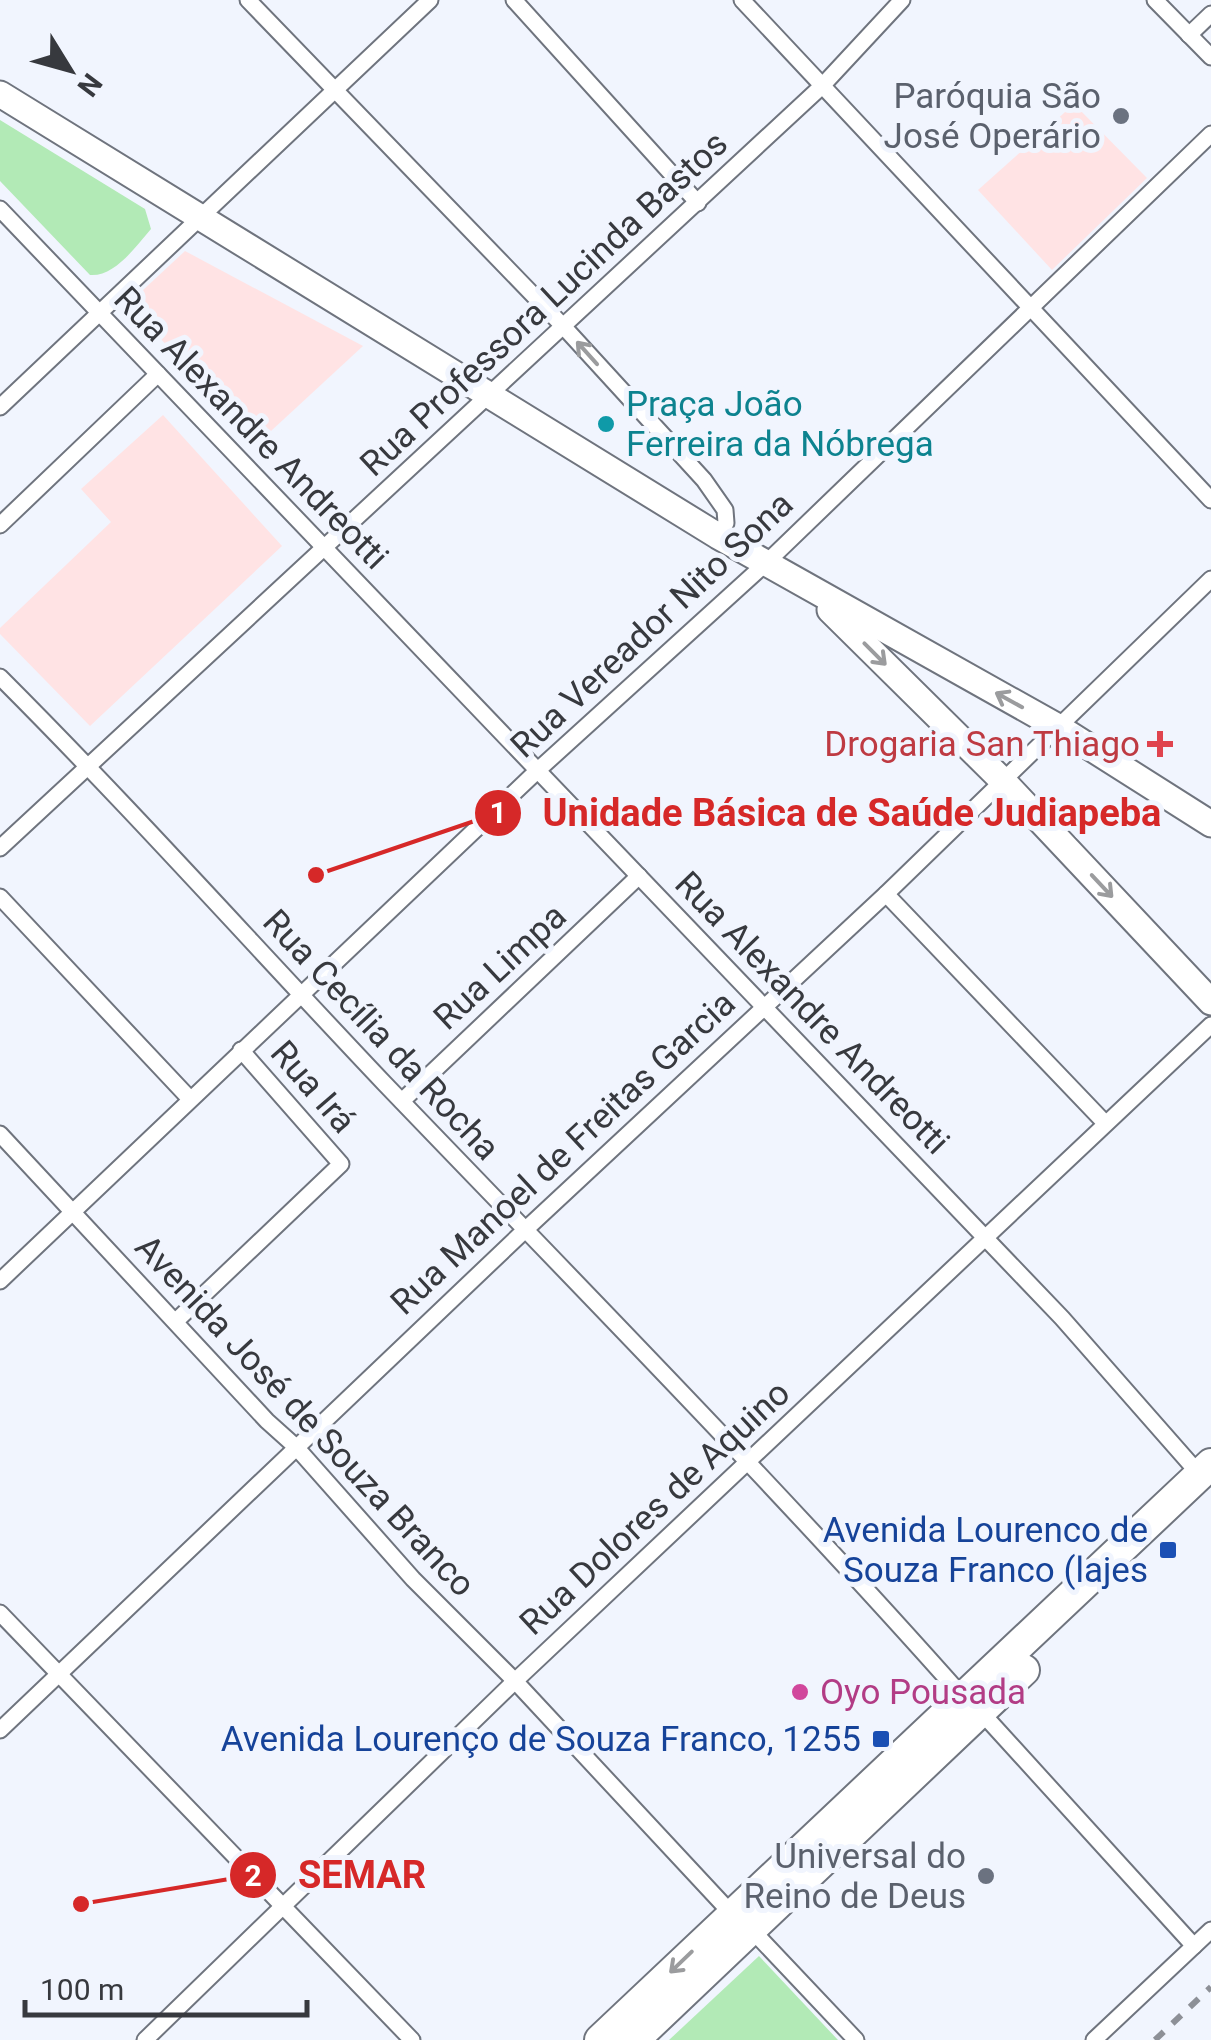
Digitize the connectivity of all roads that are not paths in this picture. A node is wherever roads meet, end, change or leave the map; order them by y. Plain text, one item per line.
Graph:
1 (248, 0) edge
2 (430, 0) edge
3 (514, 0) edge
4 (742, 0) edge
5 (902, 0) edge
6 (1155, 0) edge
7 (1211, 14) edge
8 (1190, 35) junction
9 (1211, 57) edge
10 (822, 86) junction
11 (334, 91) junction
12 (0, 94) edge
13 (1211, 134) edge
14 (698, 203) junction
15 (2, 213) edge
16 (203, 218) junction
17 (1030, 306) junction
18 (100, 313) junction
19 (563, 326) junction
20 (158, 374) junction
21 (488, 395) junction
22 (0, 407) edge
23 (1211, 500) edge
24 (0, 524) edge
25 (718, 536) junction
26 (326, 548) junction
27 (766, 563) junction
28 (1211, 579) edge
29 (805, 585) junction
30 (0, 677) edge
31 (1058, 727) junction
32 (90, 767) junction
33 (538, 770) junction
34 (1003, 781) junction
35 (1211, 824) edge
36 (0, 848) edge
37 (639, 876) junction
38 (886, 894) junction
39 (0, 896) edge
40 (300, 994) junction
41 (1211, 1002) edge
42 (763, 1006) junction
43 (1211, 1025) edge
44 (241, 1050) junction
45 (190, 1099) junction
46 (402, 1101) junction
47 (1104, 1123) junction
48 (0, 1134) edge
49 (73, 1210) junction
50 (526, 1230) junction
51 (985, 1238) junction
52 (0, 1281) edge
53 (176, 1321) junction
54 (296, 1447) junction
55 (748, 1463) junction
56 (1207, 1477) edge
57 (0, 1613) edge
58 (58, 1674) junction
59 (516, 1681) junction
60 (973, 1705) junction
61 (0, 1730) edge
62 (282, 1905) junction
63 (741, 1921) junction
64 (1211, 1930) edge
65 (1194, 1946) junction
66 (616, 2038) edge
67 (145, 2040) edge
68 (412, 2040) edge
69 (856, 2040) edge
70 (1094, 2040) edge

1 - 11 street
2 - 11 street
3 - 14 street
4 - 10 street
5 - 10 street, Rua Professora Lucinda Bastos
6 - 8 street
7 - 8 street
8 - 9 street
10 - 14 street, Rua Professora Lucinda Bastos
10 - 17 street
11 - 16 street
11 - 19 street
12 - 16 main road
13 - 17 street, Rua Vereador Nito Sona
14 - 19 street, Rua Professora Lucinda Bastos
15 - 18 street, Rua Alexandre Andreotti
16 - 18 street
16 - 21 main road
17 - 23 street
17 - 27 street, Rua Vereador Nito Sona
18 - 20 street, Rua Alexandre Andreotti
18 - 22 street
19 - 21 street, Rua Professora Lucinda Bastos
25 -> 19 street
20 - 24 street
20 - 26 street, Rua Alexandre Andreotti
21 - 25 main road
21 - 26 street, Rua Professora Lucinda Bastos
25 - 27 main road
26 - 32 street, Rua Professora Lucinda Bastos
26 - 33 street, Rua Alexandre Andreotti
27 - 29 main road
27 - 33 street, Rua Vereador Nito Sona
28 - 31 street, Rua Manoel de Freitas Garcia
31 -> 29 main road
29 -> 34 main road
30 - 32 street, Rua Cecília da Rocha
31 - 34 street, Rua Manoel de Freitas Garcia
31 - 35 main road
32 - 36 street, Rua Professora Lucinda Bastos
32 - 40 street, Rua Cecília da Rocha
33 - 37 street, Rua Alexandre Andreotti
33 - 40 street, Rua Vereador Nito Sona
34 - 38 street, Rua Manoel de Freitas Garcia
34 -> 41 main road
37 - 42 street, Rua Alexandre Andreotti
37 - 46 street, Rua Limpa
38 - 42 street, Rua Manoel de Freitas Garcia
38 - 47 street
39 - 45 street
40 - 44 street, Rua Vereador Nito Sona
40 - 46 street, Rua Cecília da Rocha
42 - 50 street, Rua Manoel de Freitas Garcia
42 - 51 street, Rua Alexandre Andreotti
43 - 47 street, Rua Dolores de Aquino
44 - 45 street, Rua Vereador Nito Sona
44 - 53 street, Rua Irá
45 - 49 street, Rua Vereador Nito Sona
46 - 50 street, Rua Cecília da Rocha
47 - 51 street, Rua Dolores de Aquino
48 - 49 street, Avenida José de Souza Branco
49 - 52 street, Rua Vereador Nito Sona
49 - 53 street, Avenida José de Souza Branco
50 - 54 street, Rua Manoel de Freitas Garcia
50 - 55 street, Rua Cecília da Rocha
51 - 55 street, Rua Dolores de Aquino
51 - 56 street, Rua Alexandre Andreotti
53 - 54 street, Avenida José de Souza Branco
54 - 58 street, Rua Manoel de Freitas Garcia
54 - 59 street, Avenida José de Souza Branco
55 - 59 street, Rua Dolores de Aquino
55 - 60 street, Rua Cecília da Rocha
56 - 60 highway
57 - 58 street
58 - 61 street, Rua Manoel de Freitas Garcia
58 - 62 street
59 - 62 street, Rua Dolores de Aquino
59 - 63 street, Avenida José de Souza Branco
60 - 63 highway
60 - 65 street, Rua Cecília da Rocha
62 - 67 street, Rua Dolores de Aquino
62 - 68 street
63 - 66 highway
63 - 69 street, Avenida José de Souza Branco
64 - 65 street
65 - 70 street

